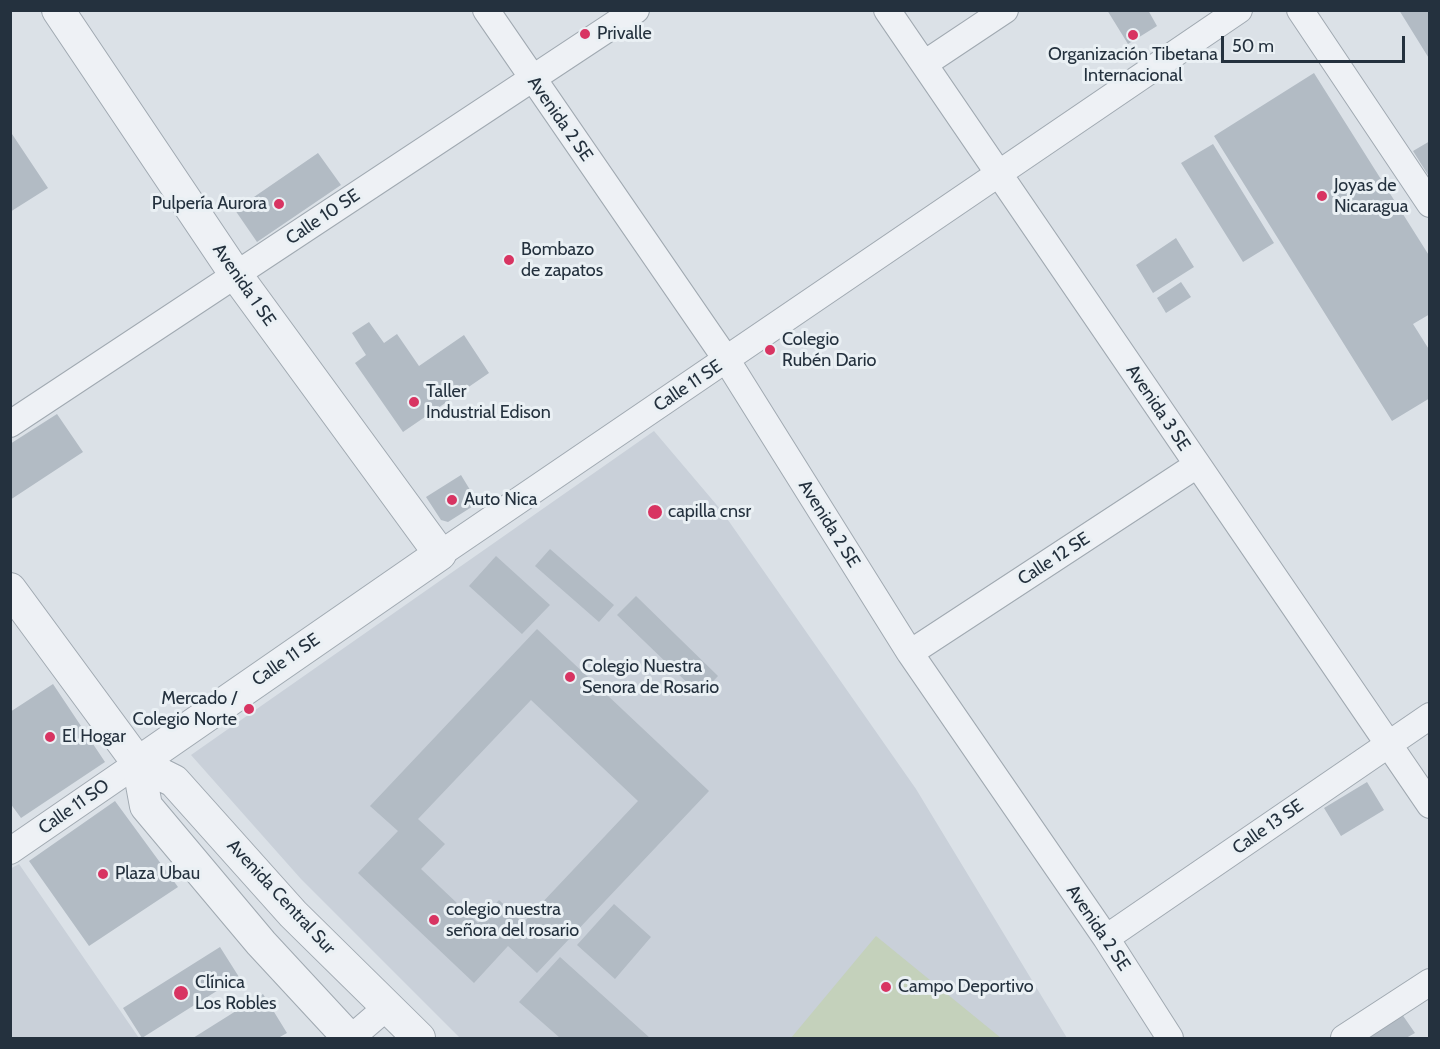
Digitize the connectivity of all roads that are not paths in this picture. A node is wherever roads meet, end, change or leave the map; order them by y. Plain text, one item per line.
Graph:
1 (58, 10) edge
2 (486, 10) edge
3 (636, 10) edge
4 (887, 10) edge
5 (1005, 10) edge
6 (1239, 10) edge
7 (1300, 10) edge
8 (924, 64) junction
9 (533, 79) junction
10 (999, 174) junction
11 (1430, 204) edge
12 (236, 275) junction
13 (726, 359) junction
14 (10, 424) edge
15 (1197, 465) junction
16 (440, 554) junction
17 (10, 589) edge
18 (910, 653) junction
19 (1430, 716) edge
20 (1388, 744) junction
21 (138, 763) junction
22 (1430, 805) edge
23 (10, 851) edge
24 (1106, 938) junction
25 (1430, 982) edge
26 (387, 1007) junction
27 (350, 1038) edge
28 (419, 1038) edge
29 (1170, 1038) edge
30 (1344, 1038) edge

1 - 12 street, Avenida 1 SE
2 - 9 street, Avenida 2 SE
3 - 9 street, Calle 10 SE
4 - 8 street, Avenida 3 SE
5 - 8 street
6 - 10 street, Calle 11 SE
7 - 11 street
8 - 10 street, Avenida 3 SE
9 - 12 street, Calle 10 SE
9 - 13 street, Avenida 2 SE
10 - 13 street, Calle 11 SE
10 - 15 street, Avenida 3 SE
12 - 14 street, Calle 10 SE
12 - 16 street, Avenida 1 SE
13 - 16 street, Calle 11 SE
13 - 18 street, Avenida 2 SE
15 - 18 street, Calle 12 SE
15 - 20 street, Avenida 3 SE
16 - 21 street, Calle 11 SE
17 - 21 street, Avenida Central Sur
18 - 24 street, Avenida 2 SE
19 - 20 street, Calle 13 SE
20 - 22 street, Avenida 3 SE
20 - 24 street, Calle 13 SE
21 - 23 street, Calle 11 SO
21 - 26 street, Avenida Central Sur
21 - 27 street, Avenida Central Sur
24 - 29 street, Avenida 2 SE
25 - 30 street
26 - 27 street
26 - 28 street, Avenida Central Sur

